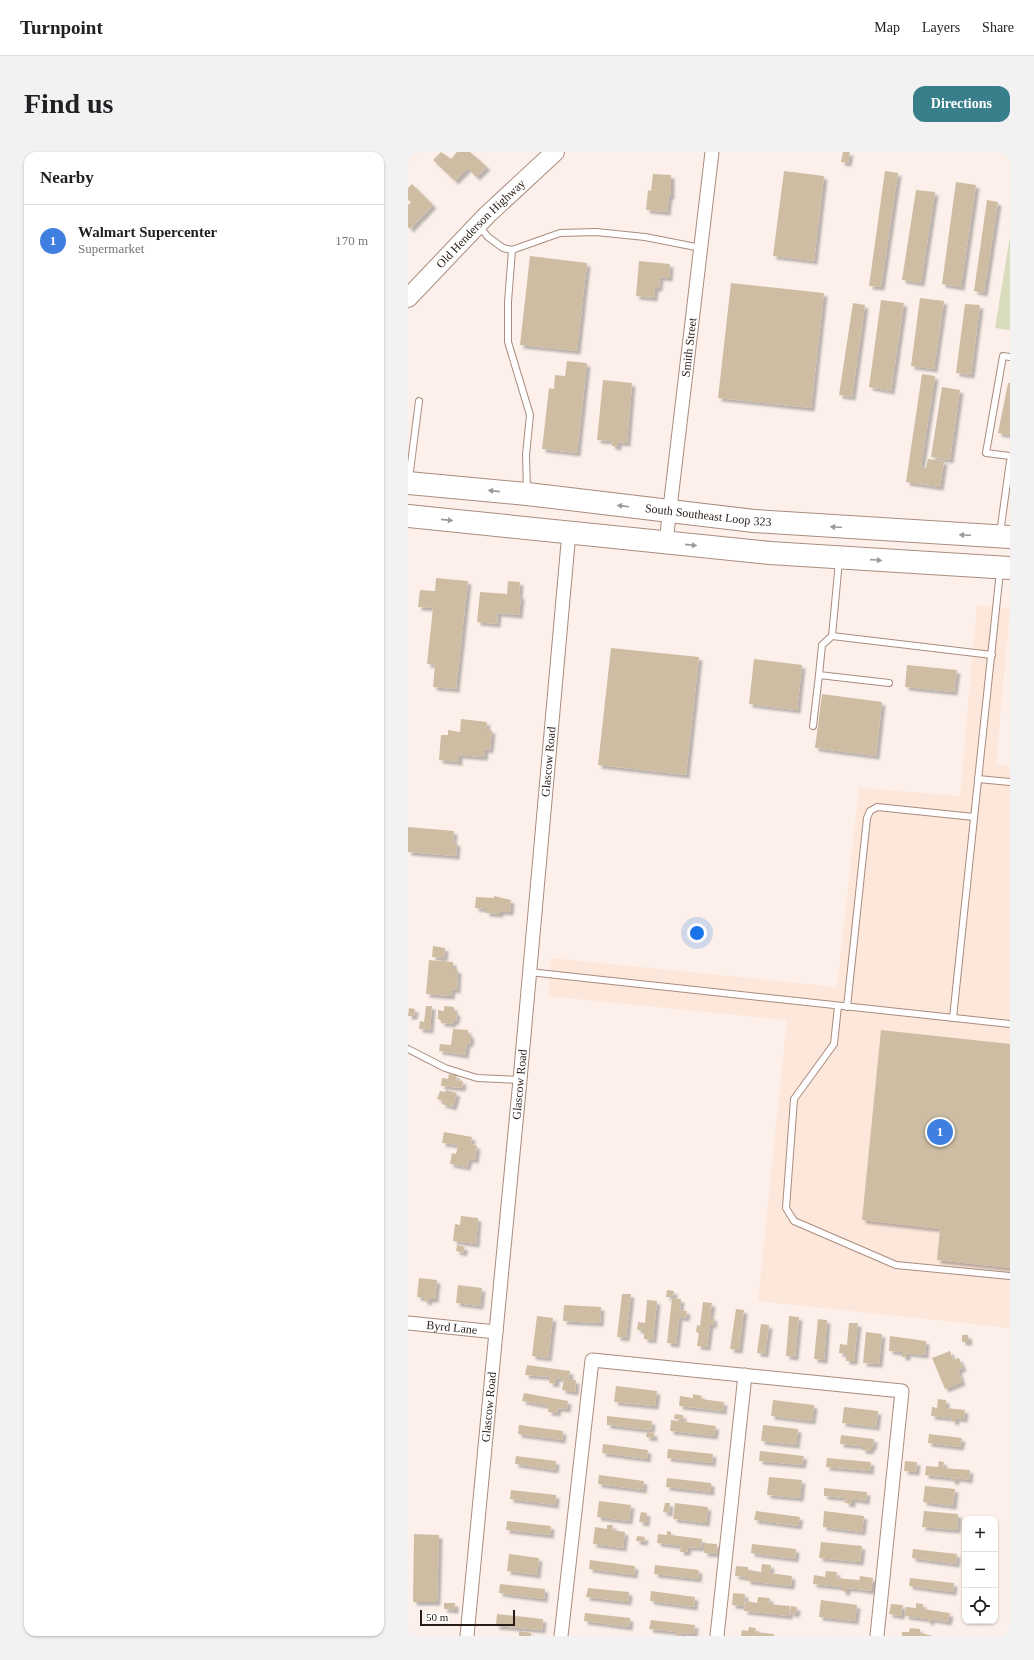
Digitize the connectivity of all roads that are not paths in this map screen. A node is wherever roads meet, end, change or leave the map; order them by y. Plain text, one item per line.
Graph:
1 (555, 152) edge
2 (712, 152) edge
3 (478, 224) junction
4 (701, 248) junction
5 (512, 250) junction
6 (408, 298) edge
7 (1010, 357) edge
8 (419, 401) dead end
9 (1010, 456) edge
10 (1010, 461) edge
11 (408, 483) edge
12 (527, 494) junction
13 (670, 512) junction
14 (408, 516) edge
15 (569, 532) junction
16 (1007, 537) edge
17 (666, 542) junction
18 (839, 557) junction
19 (1005, 568) edge
20 (832, 636) junction
21 (992, 655) junction
22 (819, 675) junction
23 (889, 683) dead end
24 (813, 726) dead end
25 (978, 779) junction
26 (1010, 782) edge
27 (974, 817) junction
28 (529, 972) junction
29 (838, 1006) junction
30 (847, 1007) junction
31 (953, 1018) junction
32 (1010, 1024) edge
33 (408, 1049) edge
34 (520, 1080) junction
35 (1010, 1276) edge
36 (408, 1323) edge
37 (496, 1332) junction
38 (745, 1375) junction
39 (467, 1636) edge
40 (561, 1636) edge
41 (717, 1636) edge
42 (876, 1636) edge

1 - 3 main road, Old Henderson Highway
2 - 4 street, Smith Street
3 - 5 lane
3 - 6 main road, Old Henderson Highway
4 - 5 lane
4 - 13 street, Smith Street
5 - 12 lane
7 - 9 lane
8 - 11 lane
10 - 16 lane
12 -> 11 highway, South Southeast Loop 323
13 -> 12 highway, South Southeast Loop 323
16 -> 13 highway, South Southeast Loop 323
13 - 17 street, Smith Street
14 -> 15 highway
15 - 17 highway
15 - 28 street, Glascow Road
16 - 19 highway
17 -> 18 highway
18 -> 19 highway
18 - 20 lane
19 - 21 lane
20 - 21 lane
20 - 22 lane
21 - 25 lane
22 - 23 lane
22 - 24 lane
25 - 26 lane
25 - 27 lane
27 - 30 lane
27 - 31 lane
28 - 29 lane
28 - 34 street, Glascow Road
29 - 30 lane
29 - 35 lane
30 - 31 lane
31 - 32 lane
33 - 34 lane
34 - 37 street, Glascow Road
36 - 37 street, Byrd Lane
37 - 39 street, Glascow Road
38 - 40 street
38 - 41 street
38 - 42 street

